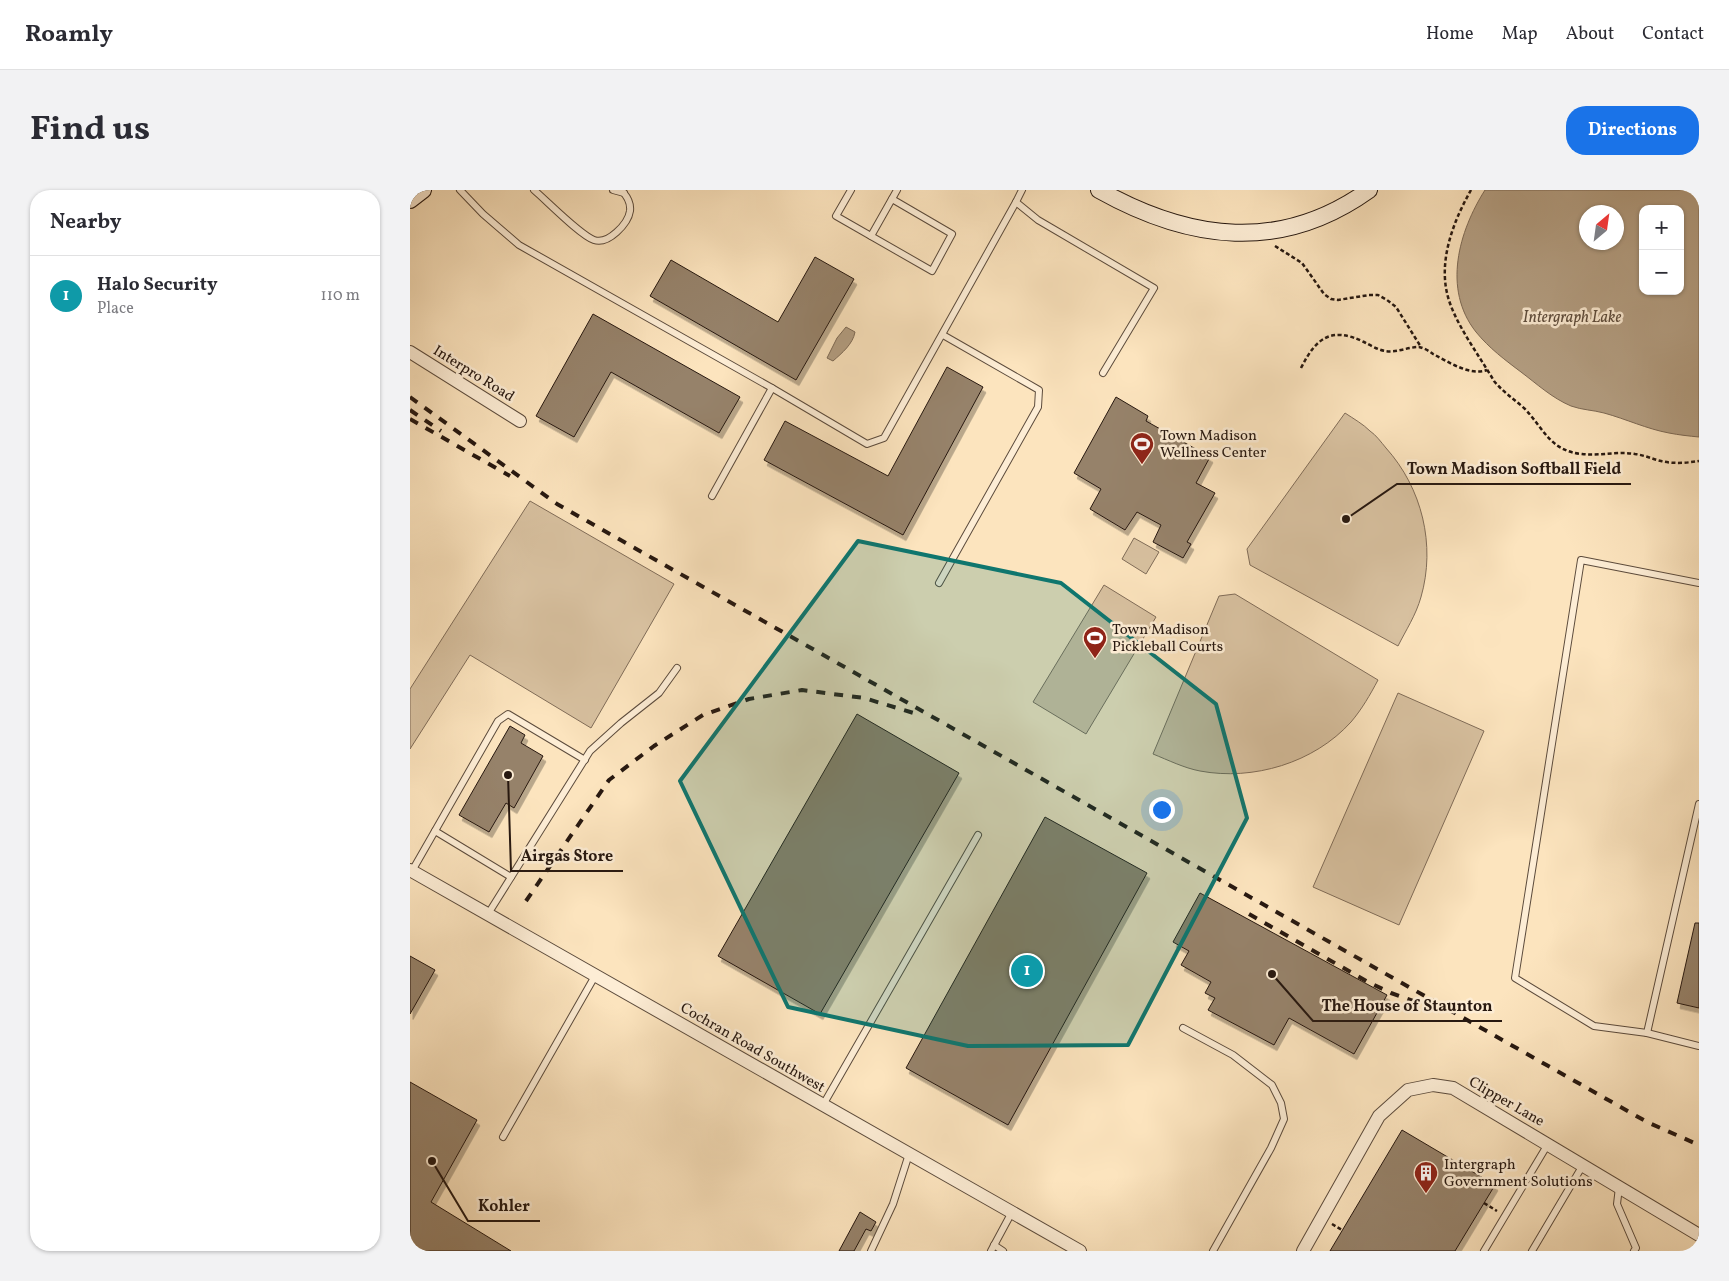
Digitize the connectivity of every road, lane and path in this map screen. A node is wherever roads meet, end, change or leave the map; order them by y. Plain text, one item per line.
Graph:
1 (423, 190) edge
2 (460, 190) edge
3 (534, 190) edge
4 (613, 190) edge
5 (851, 190) edge
6 (897, 190) edge
7 (1022, 190) edge
8 (1100, 190) edge
9 (1369, 190) edge
10 (1471, 190) edge
11 (623, 192) edge
12 (1117, 194) edge
13 (892, 199) junction
14 (410, 200) edge
15 (1016, 202) junction
16 (871, 236) junction
17 (1275, 246) dead end
18 (943, 335) junction
19 (1421, 347) junction
20 (410, 352) edge
21 (1301, 368) dead end
22 (1487, 370) junction
23 (1103, 373) dead end
24 (772, 388) junction
25 (520, 421) dead end
26 (1699, 461) edge
27 (712, 496) dead end
28 (939, 583) dead end
29 (1699, 583) edge
30 (677, 668) dead end
31 (585, 760) junction
32 (1699, 804) edge
33 (435, 831) junction
34 (978, 835) dead end
35 (411, 871) edge
36 (511, 878) junction
37 (488, 914) junction
38 (595, 976) junction
39 (1183, 1028) dead end
40 (1646, 1033) junction
41 (1699, 1046) edge
42 (823, 1105) junction
43 (503, 1137) dead end
44 (1548, 1144) junction
45 (909, 1154) junction
46 (1583, 1165) junction
47 (1619, 1187) junction
48 (1484, 1203) dead end
49 (1012, 1212) junction
50 (1505, 1216) junction
51 (1699, 1235) edge
52 (993, 1248) edge
53 (1637, 1250) edge
54 (871, 1251) edge
55 (1003, 1251) edge
56 (1080, 1251) edge
57 (1213, 1251) edge
58 (1304, 1251) edge
59 (1484, 1251) edge
60 (1532, 1251) edge

1 - 14 street
2 - 24 lane
3 - 11 lane
4 - 11 lane
5 - 16 lane
6 - 13 lane
7 - 15 lane
8 - 12 street
9 - 12 street
10 - 22 path
13 - 16 lane
13 - 16 lane
15 - 18 lane
15 - 23 lane
17 - 19 path
18 - 24 lane
18 - 28 lane
19 - 21 path
19 - 22 path
20 - 25 street, Interpro Road
22 - 26 path
24 - 27 lane
29 - 40 lane
30 - 31 lane
31 - 33 lane
31 - 36 lane
32 - 40 lane
33 - 35 lane
33 - 36 lane
34 - 42 lane
35 - 37 street, Cochran Road Southwest
36 - 37 lane
37 - 38 street, Cochran Road Southwest
38 - 42 street, Cochran Road Southwest
38 - 43 lane
39 - 57 lane
40 - 41 lane
42 - 45 street, Cochran Road Southwest
44 - 46 street, Clipper Lane
44 - 50 lane
44 - 58 street, Clipper Lane
45 - 49 street, Cochran Road Southwest
45 - 54 lane
46 - 47 street, Clipper Lane
46 - 60 lane
47 - 51 street, Clipper Lane
47 - 53 lane
48 - 50 path
49 - 52 lane
49 - 56 street, Cochran Road Southwest
50 - 59 lane
52 - 55 lane

